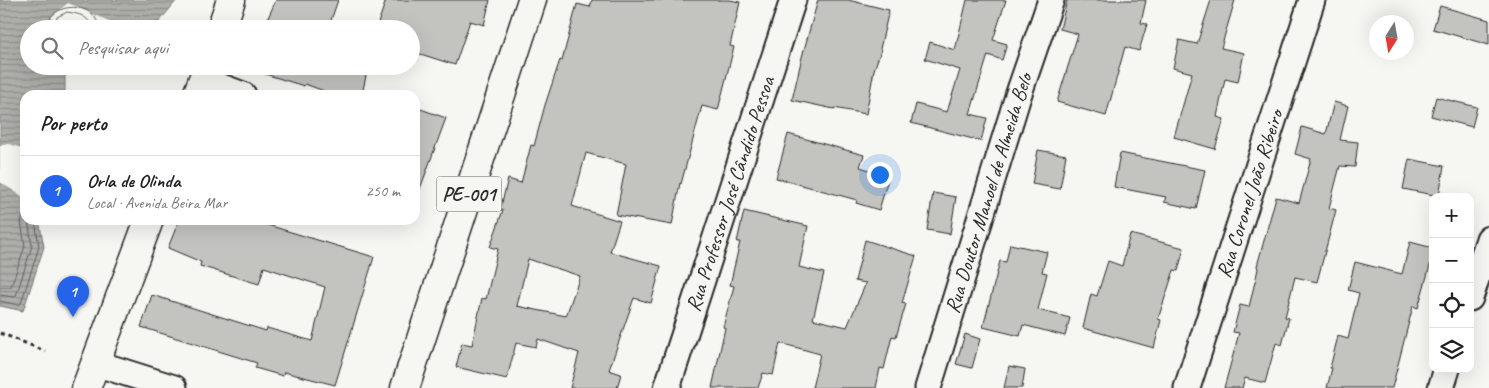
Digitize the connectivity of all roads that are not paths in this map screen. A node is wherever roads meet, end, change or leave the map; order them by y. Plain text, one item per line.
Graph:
1 (231, 0) edge
2 (532, 0) edge
3 (793, 0) edge
4 (1051, 0) edge
5 (1312, 0) edge
6 (224, 20) edge
7 (203, 80) edge
8 (230, 90) edge
9 (148, 225) edge
10 (1489, 239) edge
11 (1474, 286) edge
12 (1446, 373) edge
13 (90, 376) edge
14 (174, 388) edge
15 (405, 388) edge
16 (667, 388) edge
17 (928, 388) edge
18 (1187, 388) edge
19 (1441, 388) edge

1 - 6 main road
2 - 15 main road, PE-001
3 - 16 street, Rua Professor José Cândido Pessoa
4 - 17 street, Rua Doutor Manoel de Almeida Belo
5 - 18 street, Rua Coronel João Ribeiro
7 - 8 street
9 - 13 main road
10 - 11 street
12 - 19 street
13 - 14 street

